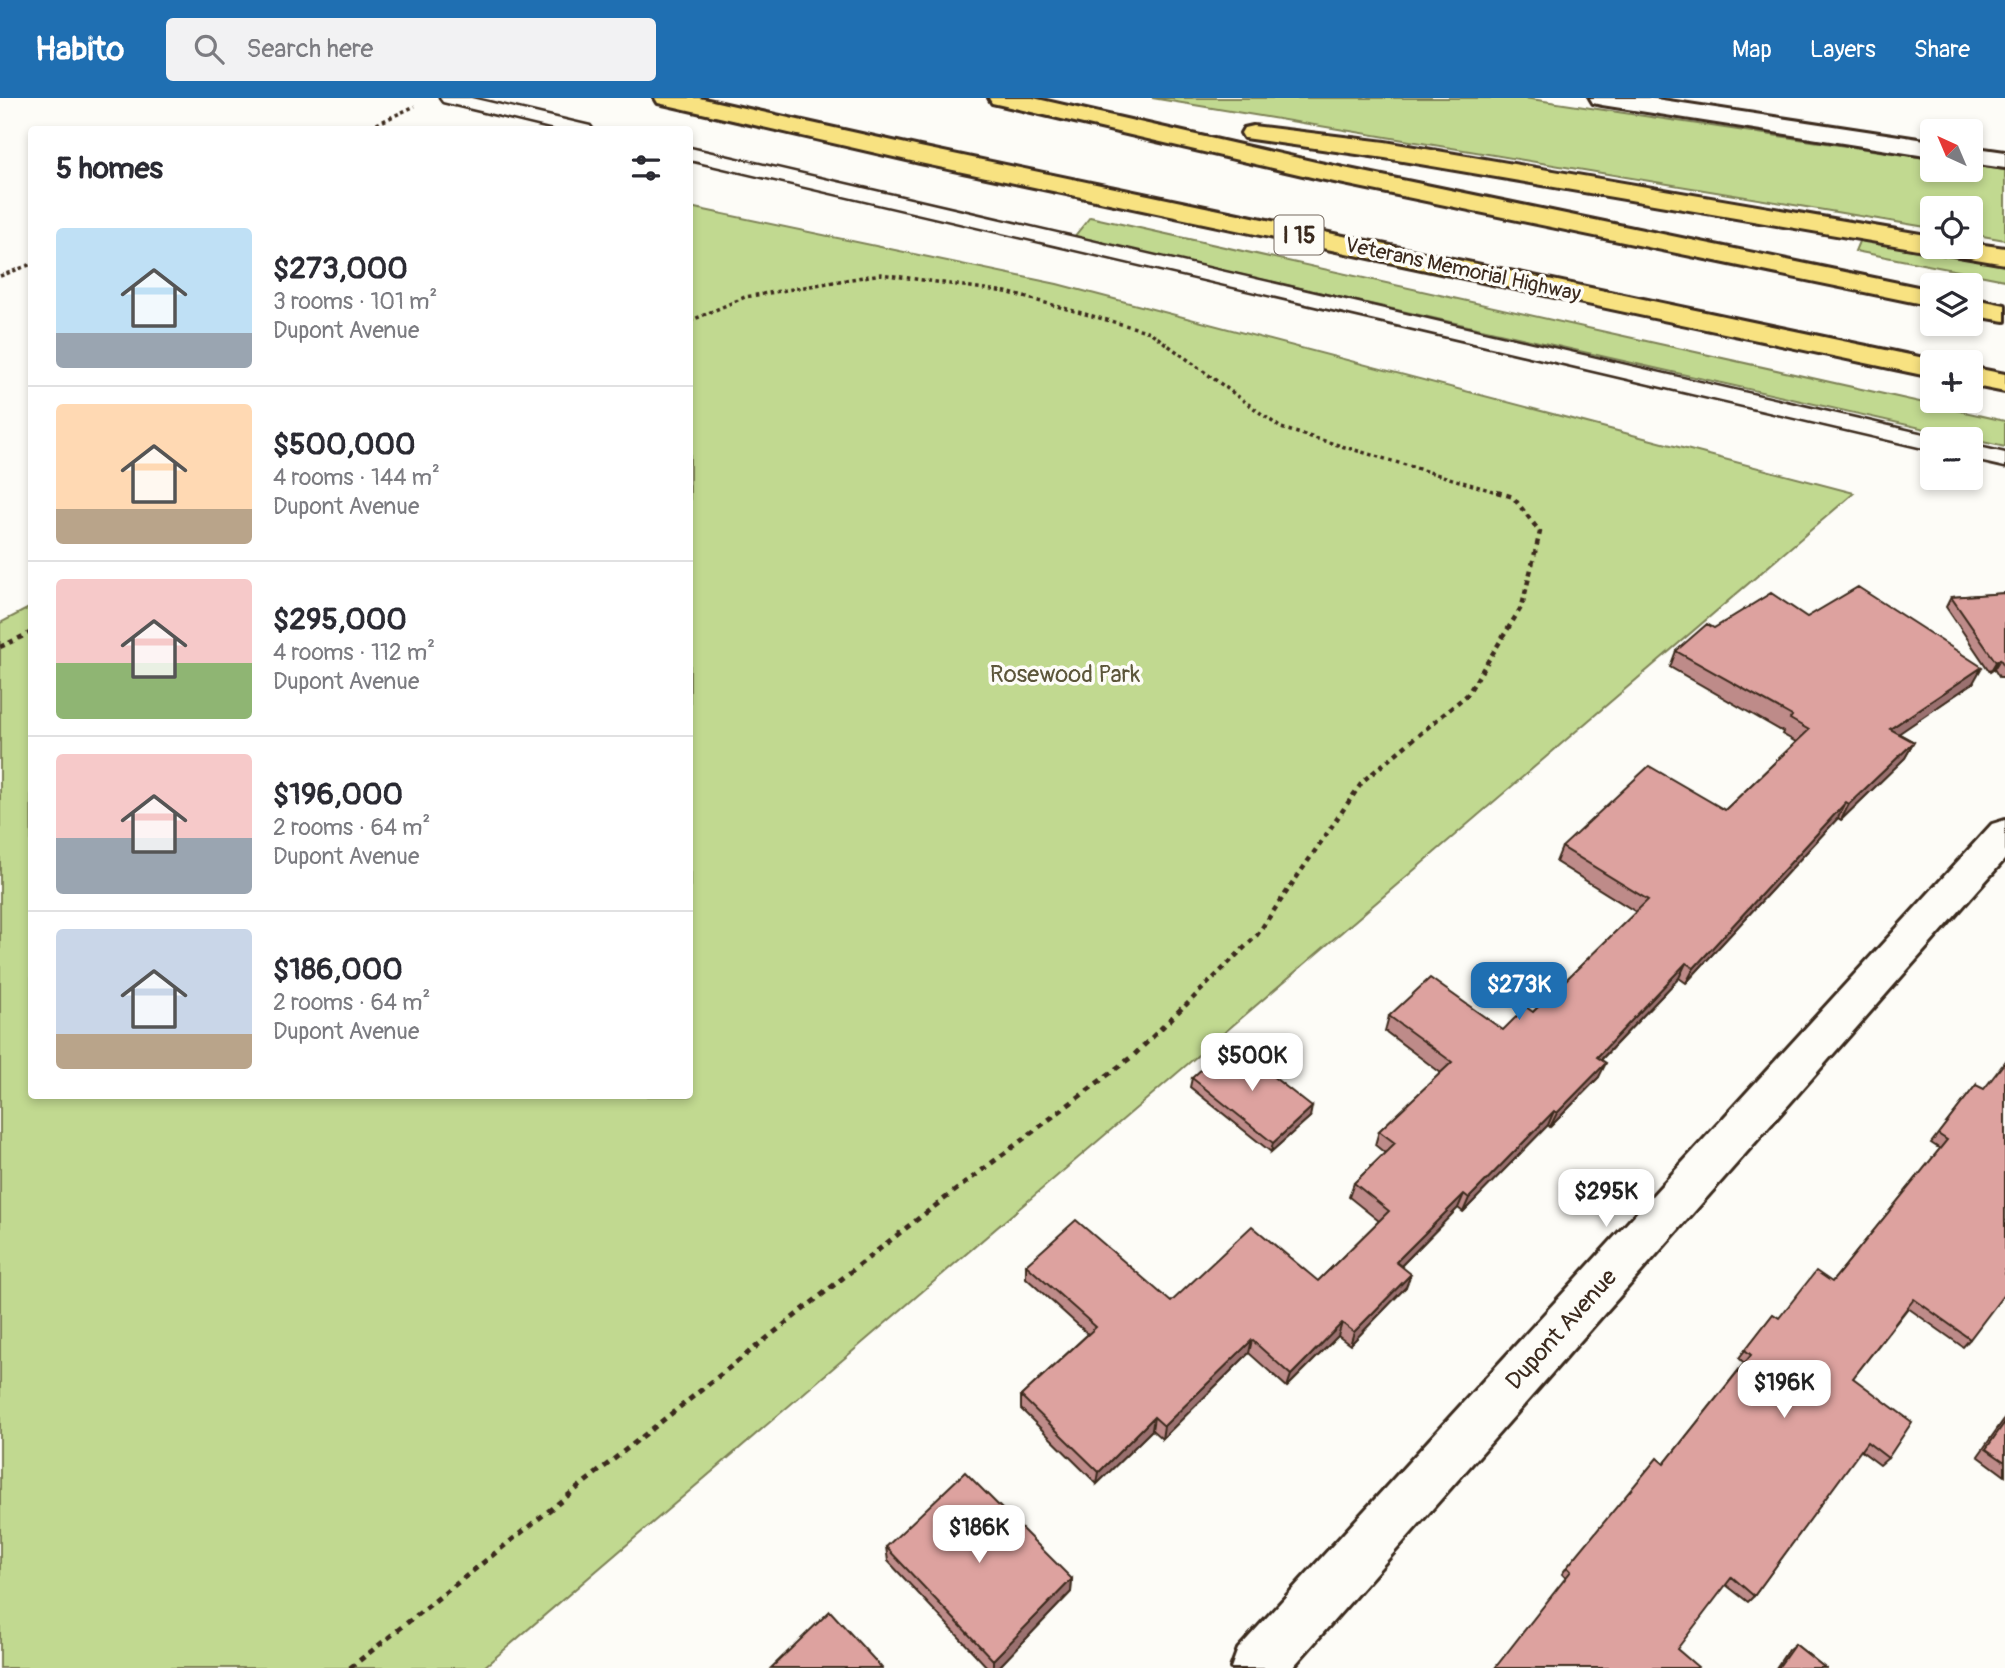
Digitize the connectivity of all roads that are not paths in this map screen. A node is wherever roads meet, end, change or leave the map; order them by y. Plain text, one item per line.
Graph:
1 (449, 98) edge
2 (667, 98) edge
3 (1001, 98) edge
4 (1602, 98) edge
5 (1032, 105) junction
6 (567, 126) edge
7 (1920, 147) edge
8 (693, 155) edge
9 (1983, 157) edge
10 (2005, 160) edge
11 (1920, 242) edge
12 (1983, 253) edge
13 (2005, 256) edge
14 (1920, 296) edge
15 (1983, 309) edge
16 (2005, 313) edge
17 (1920, 365) edge
18 (1983, 379) edge
19 (2005, 383) edge
20 (1920, 440) edge
21 (1983, 455) edge
22 (2005, 460) edge
23 (2005, 834) edge
24 (1257, 1668) edge

1 - 6 lane
2 - 17 highway, Veterans Memorial Highway / I 15
3 - 5 highway
4 - 7 street
5 - 11 highway
5 - 14 highway
8 - 20 lane
9 - 10 street
12 - 13 highway
15 - 16 highway
18 - 19 highway
21 - 22 lane
23 - 24 street, Dupont Avenue

